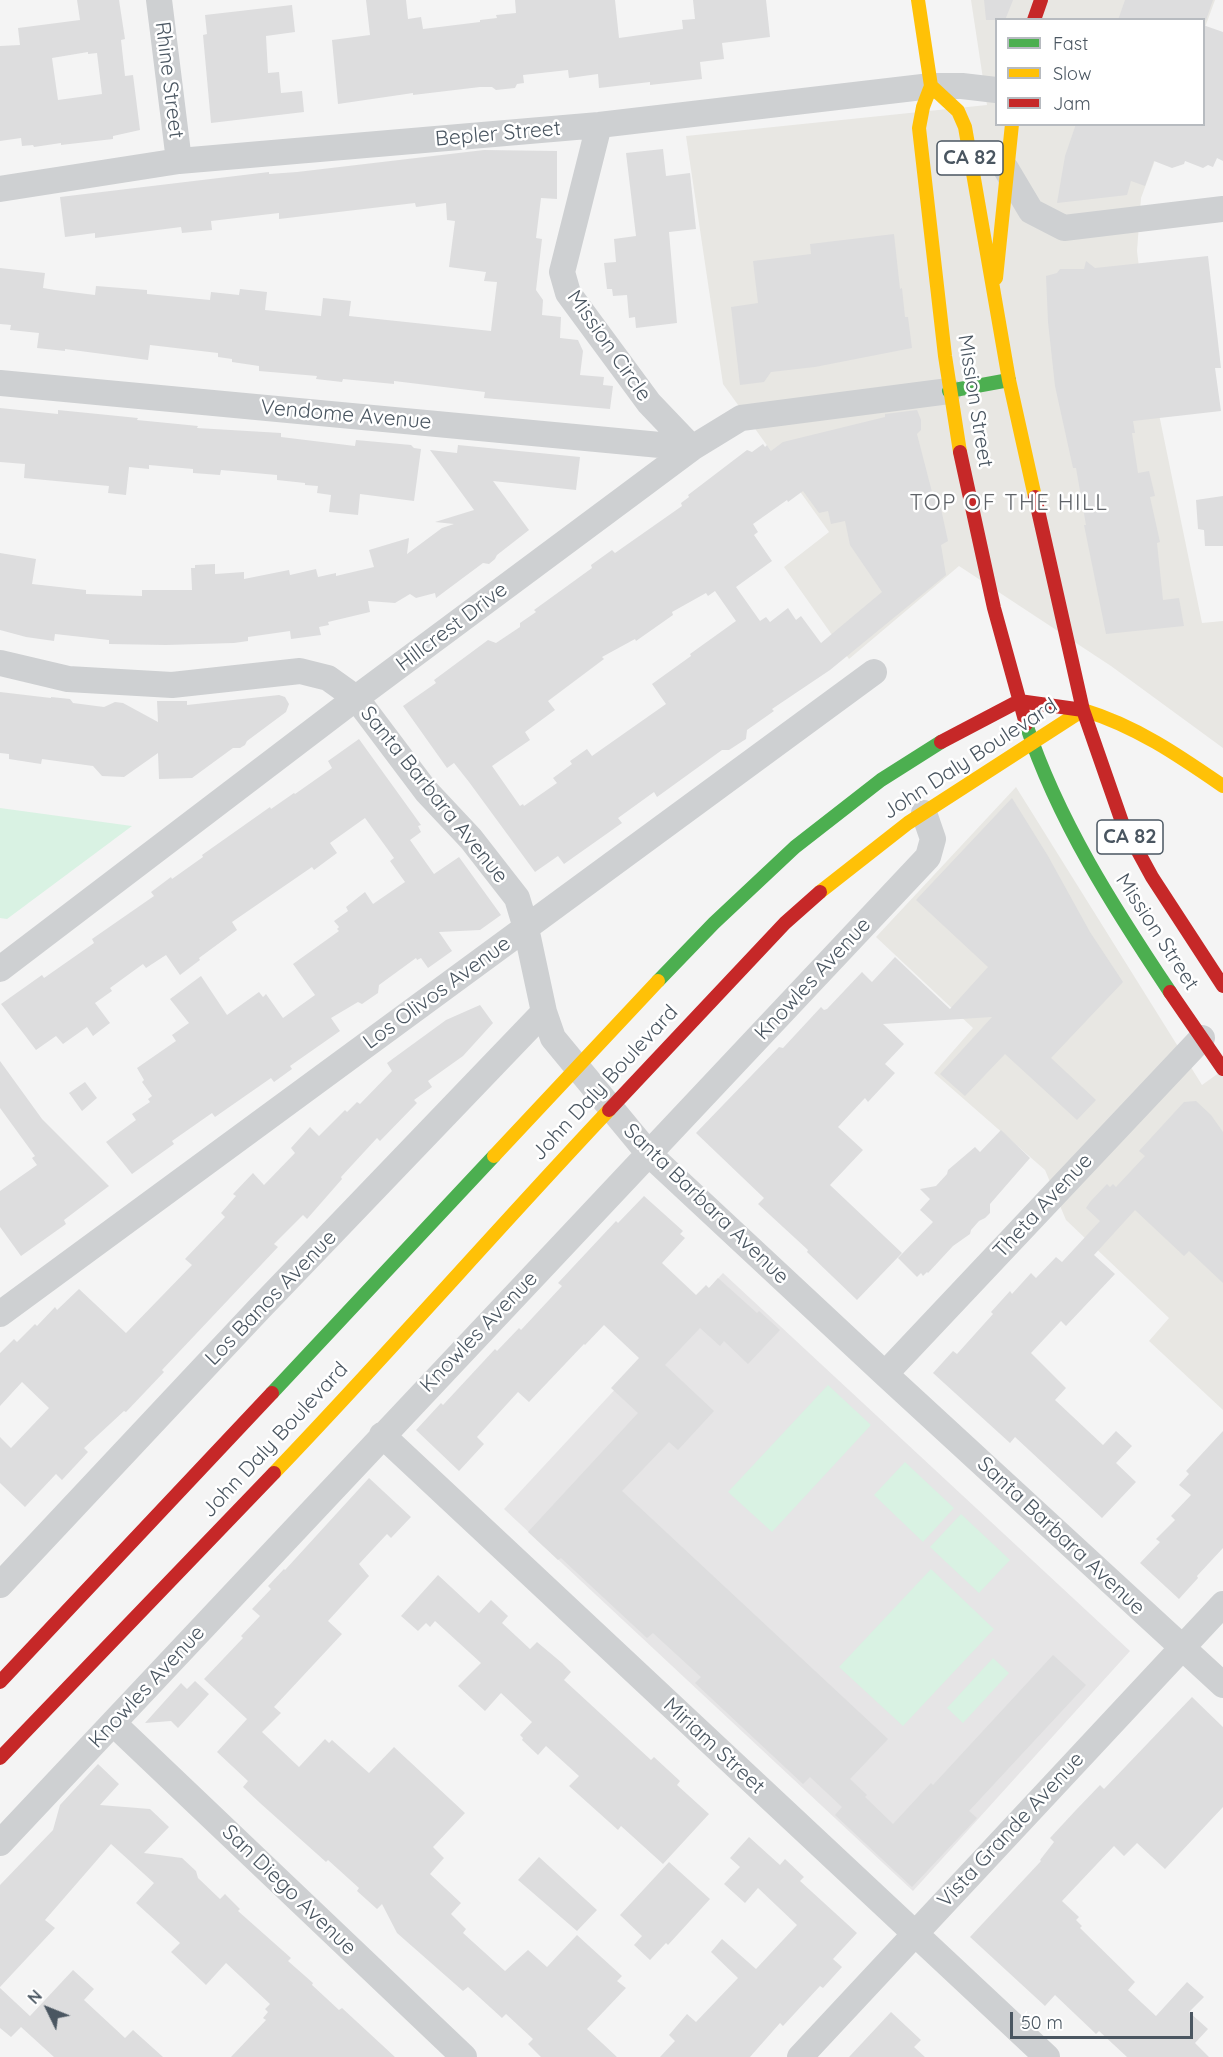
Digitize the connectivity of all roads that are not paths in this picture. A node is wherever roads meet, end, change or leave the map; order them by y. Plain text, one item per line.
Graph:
1 (159, 0) edge
2 (918, 0) edge
3 (1041, 0) edge
4 (1035, 18) edge
5 (931, 86) junction
6 (995, 90) edge
7 (599, 125) junction
8 (1012, 126) edge
9 (179, 161) junction
10 (1006, 169) junction
11 (0, 189) edge
12 (1223, 209) edge
13 (994, 293) junction
14 (1009, 380) junction
15 (0, 383) edge
16 (949, 391) junction
17 (693, 448) junction
18 (0, 663) edge
19 (874, 672) dead end
20 (356, 698) junction
21 (1019, 701) junction
22 (1083, 710) junction
23 (1033, 744) junction
24 (1223, 786) edge
25 (924, 813) junction
26 (526, 928) junction
27 (2, 964) edge
28 (1223, 986) edge
29 (544, 1012) junction
30 (1202, 1038) junction
31 (576, 1068) junction
32 (1223, 1069) edge
33 (610, 1108) junction
34 (649, 1154) junction
35 (0, 1314) edge
36 (885, 1374) junction
37 (382, 1435) junction
38 (0, 1585) edge
39 (1223, 1604) edge
40 (1182, 1647) junction
41 (0, 1682) edge
42 (1223, 1685) edge
43 (113, 1724) junction
44 (0, 1758) edge
45 (0, 1843) edge
46 (914, 1934) junction
47 (464, 2057) edge
48 (800, 2057) edge
49 (1047, 2057) edge

1 - 9 street, Rhine Street
2 - 5 main road, CA 82
3 - 4 main road
5 - 6 street, Bepler Street
5 - 7 street, Bepler Street
5 - 13 main road, Mission Street / CA 82
5 - 16 main road, Mission Street / CA 82
7 - 9 street, Bepler Street
7 - 17 street, Mission Circle
8 - 10 main road, Mission Street
9 - 11 street, Bepler Street
10 - 12 street
10 - 13 main road, Mission Street
13 - 14 main road, Mission Street / CA 82
14 - 16 main road
14 - 22 main road, Mission Street / CA 82
15 - 17 street, Vendome Avenue
16 - 17 street, Hillcrest Drive
16 - 21 main road, Mission Street / CA 82
17 - 20 street, Hillcrest Drive
18 - 20 street, Santa Barbara Avenue
19 - 26 street, Los Olivos Avenue
20 - 26 street, Santa Barbara Avenue
20 - 27 street, Hillcrest Drive
21 - 22 main road, John Daly Boulevard
21 - 23 main road, Mission Street / CA 82
21 - 31 main road, John Daly Boulevard
22 - 23 main road, John Daly Boulevard
22 - 24 main road
22 - 28 main road, Mission Street / CA 82
23 - 25 main road, John Daly Boulevard
23 - 30 main road, Mission Street / CA 82
25 - 33 main road, John Daly Boulevard
25 - 34 street, Knowles Avenue
26 - 29 street, Santa Barbara Avenue
26 - 35 street, Los Olivos Avenue
29 - 31 street, Santa Barbara Avenue
29 - 38 street, Los Banos Avenue
30 - 32 main road, Mission Street / CA 82
30 - 36 street, Theta Avenue
31 - 33 street, Santa Barbara Avenue
31 - 41 main road, John Daly Boulevard
33 - 34 street, Santa Barbara Avenue
33 - 44 main road, John Daly Boulevard
34 - 36 street, Santa Barbara Avenue
34 - 37 street, Knowles Avenue
36 - 40 street, Santa Barbara Avenue
37 - 43 street, Knowles Avenue
37 - 46 street, Miriam Street
39 - 40 street, Vista Grande Avenue
40 - 42 street, Santa Barbara Avenue
40 - 46 street, Vista Grande Avenue
43 - 45 street, Knowles Avenue
43 - 47 street, San Diego Avenue
46 - 48 street, Vista Grande Avenue
46 - 49 street, Miriam Street

